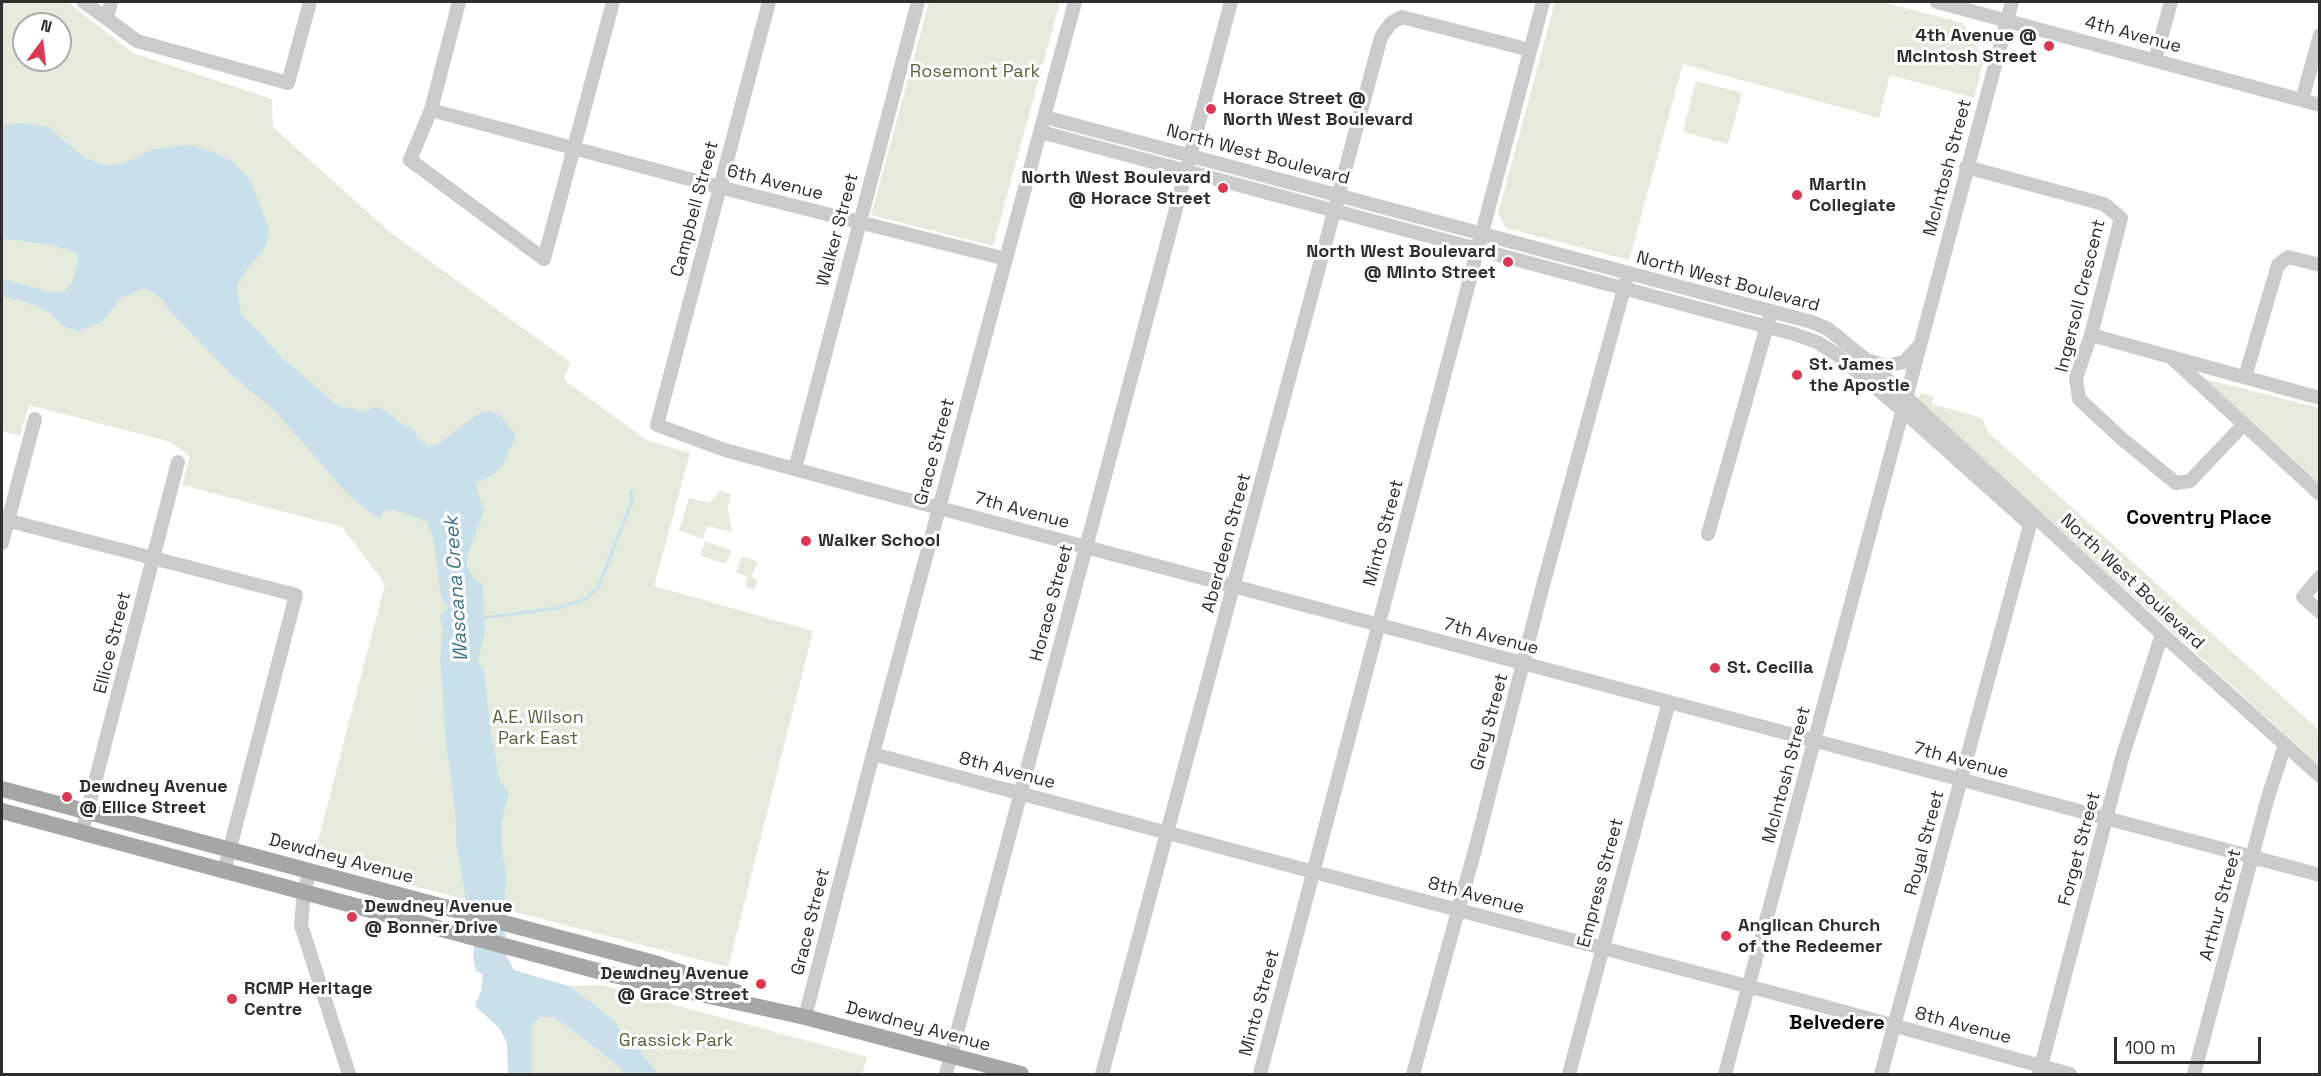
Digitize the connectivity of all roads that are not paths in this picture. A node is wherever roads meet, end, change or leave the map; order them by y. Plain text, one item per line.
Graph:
1 (84, 2) edge
2 (111, 2) edge
3 (310, 2) edge
4 (459, 2) edge
5 (614, 2) edge
6 (769, 2) edge
7 (918, 2) edge
8 (1075, 2) edge
9 (1231, 2) edge
10 (1543, 2) edge
11 (1937, 2) edge
12 (2012, 2) edge
13 (2171, 2) edge
14 (107, 18) junction
15 (2007, 20) junction
16 (2319, 35) edge
17 (1530, 50) junction
18 (2155, 60) junction
19 (2302, 100) junction
20 (2319, 105) edge
21 (431, 110) junction
22 (1045, 117) junction
23 (1041, 132) junction
24 (574, 148) junction
25 (1190, 156) junction
26 (1966, 167) junction
27 (1185, 171) junction
28 (719, 187) junction
29 (1339, 196) junction
30 (1335, 211) junction
31 (859, 222) junction
32 (1483, 234) junction
33 (1479, 249) junction
34 (1006, 259) junction
35 (2319, 265) edge
36 (1628, 273) junction
37 (1624, 288) junction
38 (1771, 311) junction
39 (1767, 326) junction
40 (2091, 335) junction
41 (1919, 345) junction
42 (2170, 356) junction
43 (1865, 359) junction
44 (2245, 377) junction
45 (2319, 398) edge
46 (1903, 404) junction
47 (35, 419) dead end
48 (2244, 424) junction
49 (657, 426) joint
50 (178, 462) dead end
51 (795, 469) junction
52 (2319, 494) edge
53 (939, 507) junction
54 (5, 520) edge
55 (2032, 521) junction
56 (1708, 534) dead end
57 (2, 543) edge
58 (1086, 547) junction
59 (153, 559) junction
60 (2319, 577) edge
61 (1234, 586) junction
62 (2319, 612) edge
63 (1378, 625) junction
64 (2160, 638) junction
65 (1524, 664) junction
66 (1669, 702) junction
67 (1815, 741) junction
68 (2283, 748) junction
69 (873, 754) junction
70 (2319, 776) edge
71 (1961, 780) junction
72 (2319, 786) edge
73 (2, 789) edge
74 (1020, 794) junction
75 (2, 811) edge
76 (88, 812) junction
77 (2107, 818) junction
78 (82, 832) junction
79 (1168, 832) junction
80 (230, 849) junction
81 (2253, 858) junction
82 (224, 871) junction
83 (310, 871) junction
84 (1314, 872) junction
85 (2319, 875) edge
86 (304, 892) junction
87 (1458, 910) junction
88 (1602, 948) junction
89 (1749, 987) junction
90 (805, 1017) junction
91 (1894, 1026) junction
92 (951, 1056) junction
93 (2040, 1070) edge
94 (349, 1074) edge
95 (946, 1074) edge
96 (1021, 1074) edge
97 (1102, 1074) edge
98 (1260, 1074) edge
99 (1413, 1074) edge
100 (1569, 1074) edge
101 (1725, 1074) edge
102 (1881, 1074) edge
103 (2070, 1074) edge
104 (2194, 1074) edge

1 - 14 street
2 - 14 street
3 - 14 street
4 - 21 street
5 - 24 street
6 - 28 street, Campbell Street
7 - 31 street, Walker Street
8 - 22 street, Grace Street
9 - 25 street, Horace Street
10 - 17 street, Minto Street
11 - 15 street, 4th Avenue
12 - 15 street, McIntosh Street
13 - 18 street
15 - 18 street, 4th Avenue
15 - 26 street, McIntosh Street
16 - 19 street
17 - 29 street, Aberdeen Street
17 - 32 street, Minto Street
18 - 19 street, 4th Avenue
19 - 20 street, 4th Avenue
21 - 24 street, 6th Avenue
21 - 24 street
22 - 23 street, Grace Street
22 - 25 street, North West Boulevard
23 - 27 street, North West Boulevard
23 - 34 street, Grace Street
24 - 28 street, 6th Avenue
25 - 27 street, Horace Street
25 - 29 street, North West Boulevard
26 - 40 street, Ingersoll Crescent
26 - 41 street, McIntosh Street
27 - 30 street, North West Boulevard
27 - 58 street, Horace Street
28 - 31 street, 6th Avenue
28 - 49 street, Campbell Street
29 - 30 street, Aberdeen Street
29 - 32 street, North West Boulevard
30 - 33 street, North West Boulevard
30 - 61 street, Aberdeen Street
31 - 34 street, 6th Avenue
31 - 51 street, Walker Street
32 - 33 street, Minto Street
32 - 36 street, North West Boulevard
33 - 37 street, North West Boulevard
33 - 63 street, Minto Street
34 - 53 street, Grace Street
35 - 44 street
36 - 37 street, Grey Street
36 - 38 street, North West Boulevard
37 - 39 street, North West Boulevard
37 - 65 street, Grey Street
38 - 39 street
38 - 43 street, North West Boulevard
39 - 46 street, North West Boulevard
39 - 56 street
40 - 42 street
40 - 48 street, Ingersoll Crescent
41 - 43 street
41 - 46 street, McIntosh Street
42 - 44 street
42 - 48 street
43 - 46 street, North West Boulevard
44 - 45 street
46 - 55 street, North West Boulevard
46 - 67 street, McIntosh Street
47 - 54 street
48 - 52 street
49 - 51 street, 7th Avenue
50 - 59 street, Ellice Street
51 - 53 street, 7th Avenue
53 - 58 street, 7th Avenue
53 - 69 street, Grace Street
54 - 57 street
54 - 59 street
55 - 64 street, North West Boulevard
55 - 71 street, Royal Street
58 - 61 street, 7th Avenue
58 - 74 street, Horace Street
59 - 76 street, Ellice Street
59 - 80 street
60 - 62 street
61 - 63 street, 7th Avenue
61 - 79 street, Aberdeen Street
63 - 65 street, 7th Avenue
63 - 84 street, Minto Street
64 - 68 street, North West Boulevard
64 - 77 street, Forget Street
65 - 66 street, 7th Avenue
65 - 87 street, Grey Street
66 - 67 street, 7th Avenue
66 - 88 street, Empress Street
67 - 71 street, 7th Avenue
67 - 89 street, McIntosh Street
68 - 70 street, North West Boulevard
68 - 72 street, North West Boulevard
68 - 81 street, Arthur Street
69 - 74 street, 8th Avenue
69 - 90 street, Grace Street
71 - 77 street, 7th Avenue
71 - 91 street, Royal Street
73 - 76 main road, Dewdney Avenue
74 - 79 street, 8th Avenue
74 - 92 street, Horace Street
75 - 78 main road, Dewdney Avenue
76 - 78 street, Ellice Street
76 - 80 main road, Dewdney Avenue
77 - 81 street, 7th Avenue
77 - 93 street, Forget Street
78 - 82 main road, Dewdney Avenue
79 - 84 street, 8th Avenue
79 - 97 street, Aberdeen Street
80 - 82 street
80 - 83 main road, Dewdney Avenue
81 - 85 street, 7th Avenue
81 - 104 street, Arthur Street
82 - 86 main road, Dewdney Avenue
83 - 86 street
83 - 90 main road, Dewdney Avenue
84 - 87 street, 8th Avenue
84 - 98 street, Minto Street
86 - 90 main road, Dewdney Avenue
86 - 94 street
87 - 88 street, 8th Avenue
87 - 99 street, Grey Street
88 - 89 street, 8th Avenue
88 - 100 street, Empress Street
89 - 91 street, 8th Avenue
89 - 101 street, McIntosh Street
90 - 92 main road, Dewdney Avenue
91 - 93 street, 8th Avenue
91 - 102 street, Royal Street
92 - 95 street, Horace Street
92 - 96 main road, Dewdney Avenue
93 - 103 street, 8th Avenue

